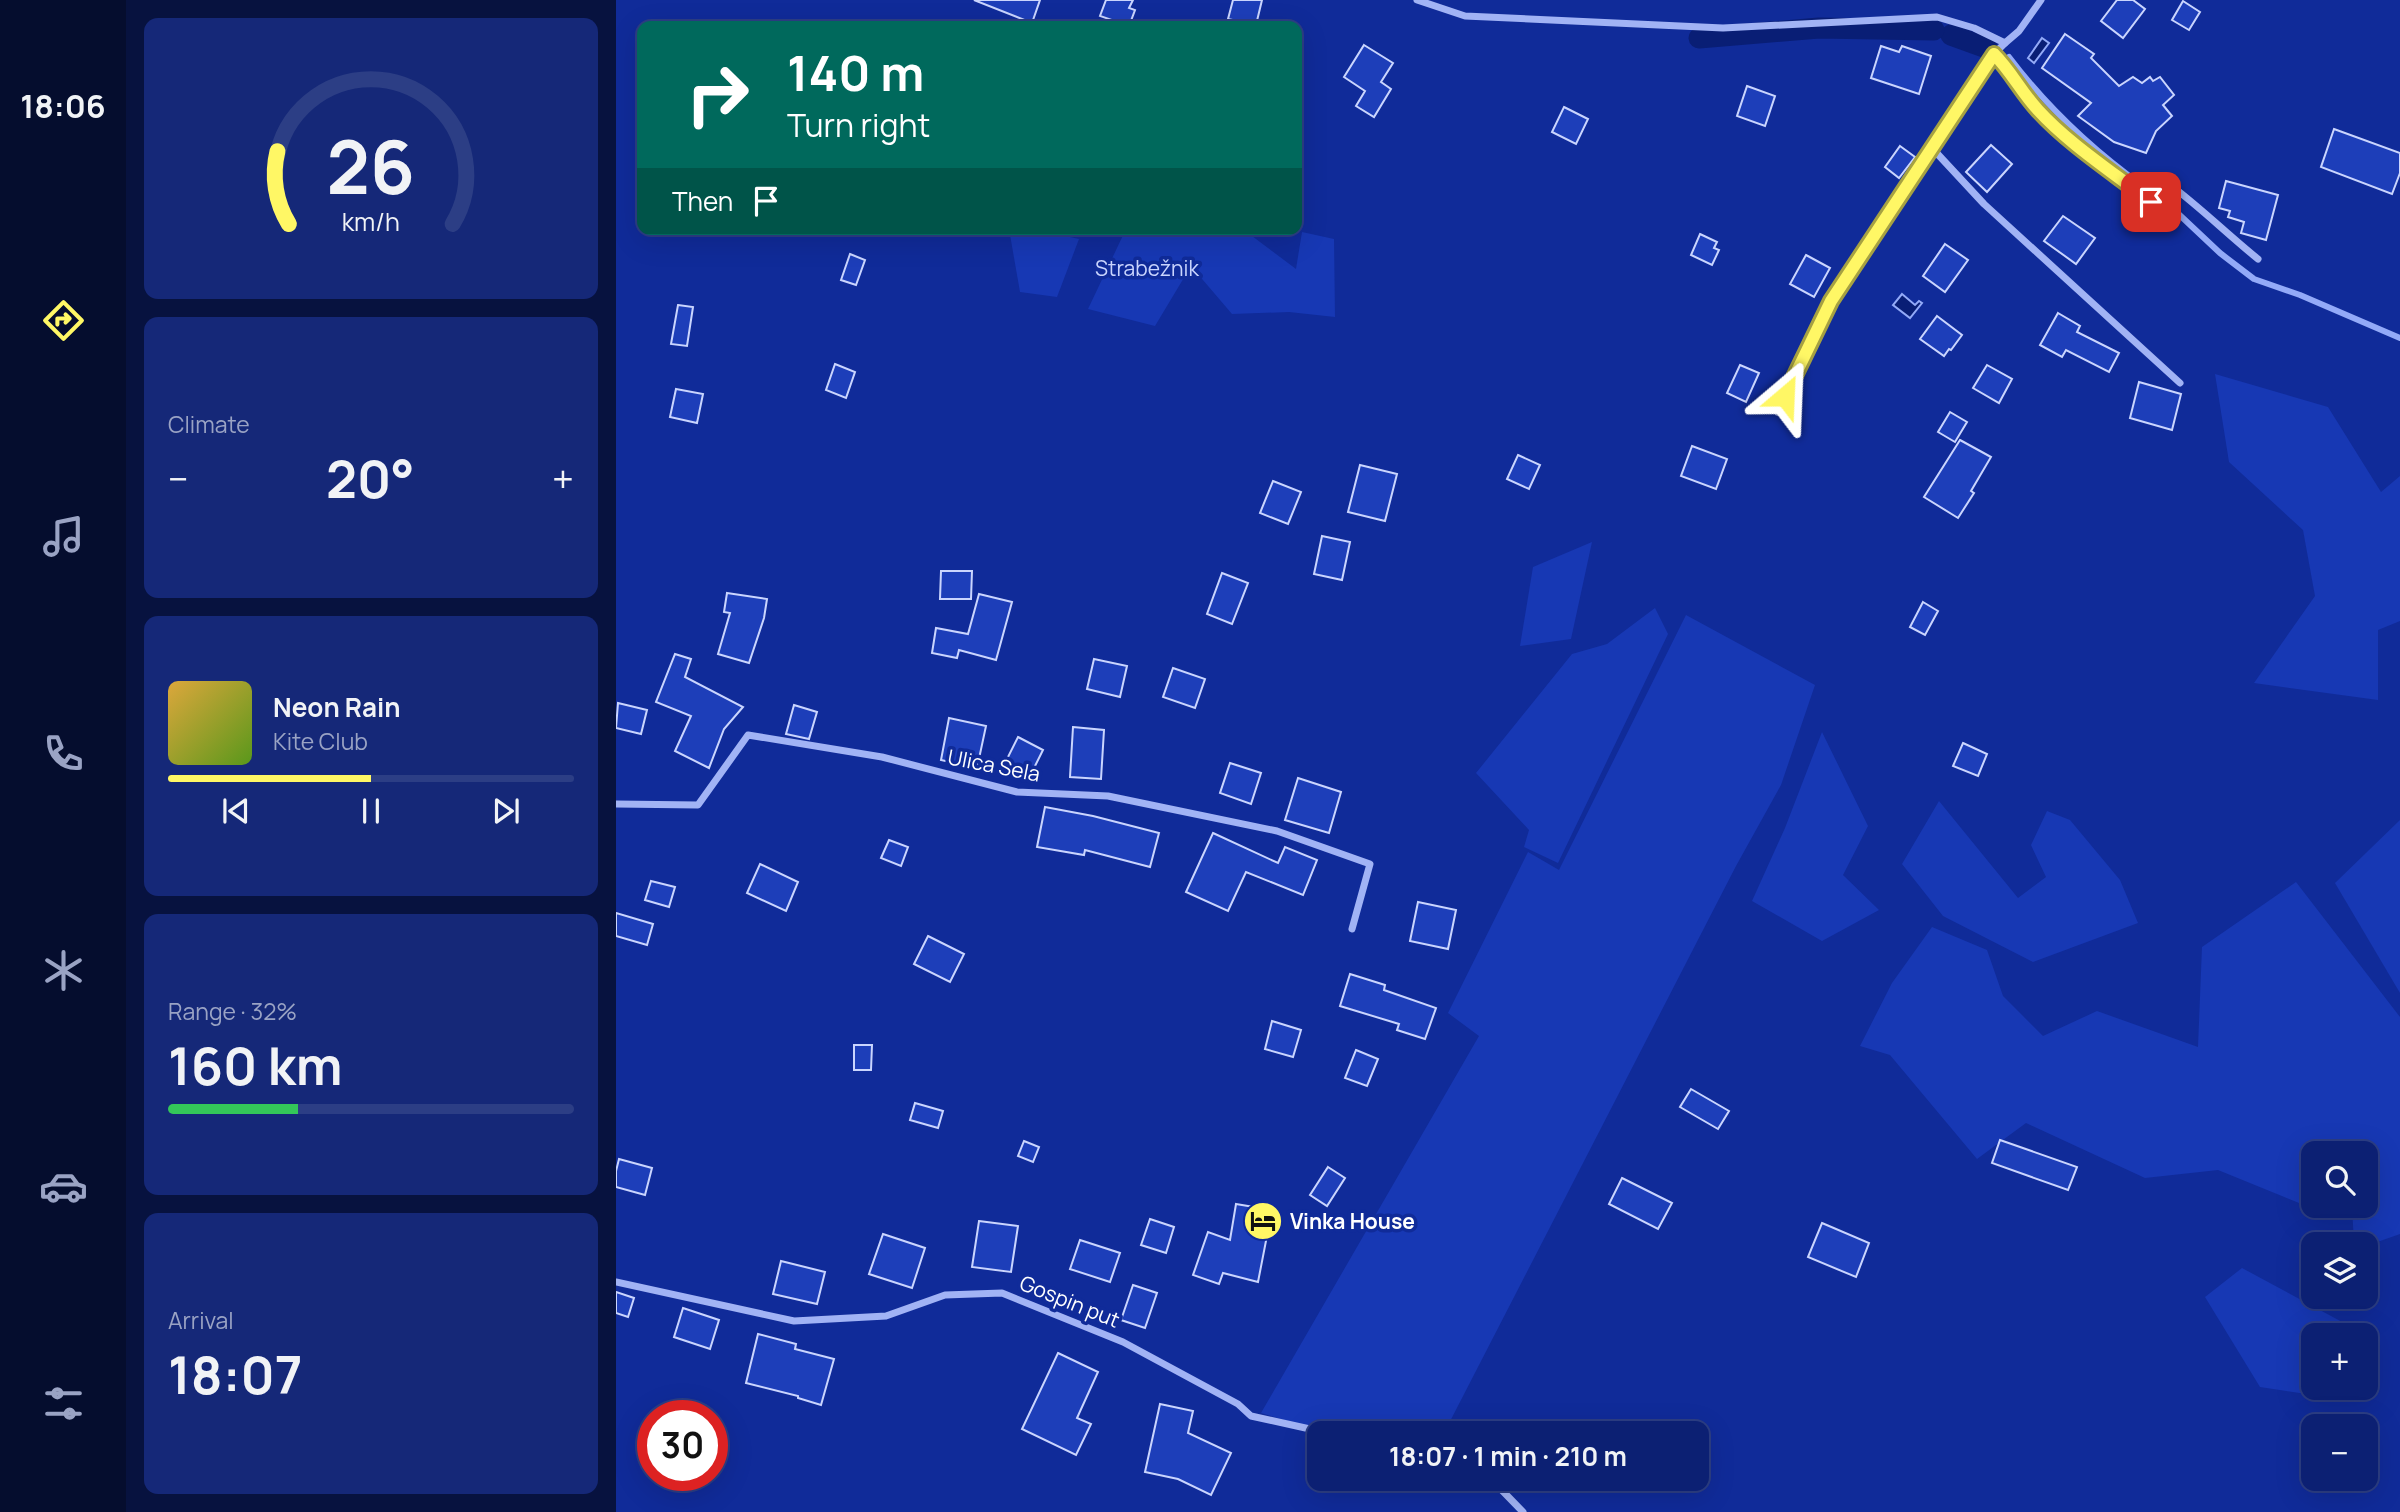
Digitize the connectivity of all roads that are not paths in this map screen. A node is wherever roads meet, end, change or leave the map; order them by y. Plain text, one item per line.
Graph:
1 (1417, 0) edge
2 (2040, 0) edge
3 (2005, 43) junction
4 (1994, 54) junction
5 (1932, 148) junction
6 (2258, 259) dead end
7 (2180, 383) dead end
8 (1777, 412) dead end
9 (616, 804) edge
10 (1352, 929) dead end
11 (616, 1282) edge
12 (1307, 1428) edge
13 (1502, 1491) edge
14 (1523, 1512) edge

1 - 3 street
2 - 3 street
3 - 4 street
4 - 5 street
4 - 6 street
5 - 7 street
5 - 8 street
9 - 10 street, Ulica Sela
11 - 12 street, Gospin put
13 - 14 street

